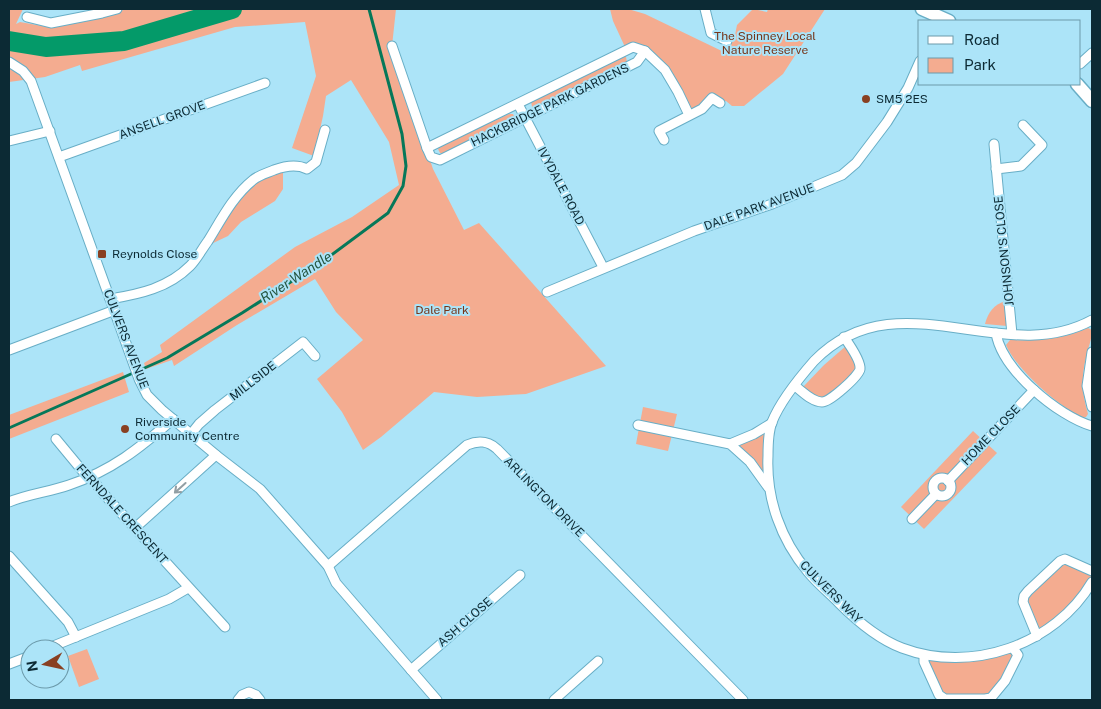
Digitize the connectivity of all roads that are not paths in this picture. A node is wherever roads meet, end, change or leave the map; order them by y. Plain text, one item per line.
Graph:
1 (118, 9) edge
2 (705, 9) edge
3 (922, 9) edge
4 (101, 11) edge
5 (27, 17) dead end
6 (942, 20) edge
7 (727, 41) dead end
8 (392, 46) dead end
9 (645, 51) junction
10 (1092, 53) edge
11 (9, 62) edge
12 (1081, 63) edge
13 (918, 66) edge
14 (265, 83) dead end
15 (1078, 85) edge
16 (1092, 101) edge
17 (720, 103) dead end
18 (518, 104) junction
19 (689, 115) junction
20 (525, 117) junction
21 (1023, 125) dead end
22 (324, 130) dead end
23 (50, 131) junction
24 (664, 140) dead end
25 (9, 141) edge
26 (994, 144) dead end
27 (427, 148) junction
28 (59, 156) junction
29 (996, 169) junction
30 (603, 267) junction
31 (547, 292) dead end
32 (110, 299) junction
33 (114, 310) junction
34 (1092, 320) edge
35 (996, 333) junction
36 (1012, 334) junction
37 (844, 338) junction
38 (9, 350) edge
39 (1092, 352) edge
40 (315, 356) dead end
41 (795, 386) junction
42 (1034, 390) junction
43 (1092, 407) edge
44 (173, 419) junction
45 (772, 423) junction
46 (638, 425) dead end
47 (1092, 426) edge
48 (191, 434) junction
49 (56, 440) dead end
50 (730, 444) junction
51 (216, 455) junction
52 (88, 477) junction
53 (768, 487) junction
54 (9, 502) edge
55 (912, 519) dead end
56 (135, 528) junction
57 (9, 556) edge
58 (328, 566) junction
59 (1092, 571) edge
60 (520, 575) dead end
61 (1092, 582) edge
62 (188, 588) junction
63 (225, 627) dead end
64 (1037, 636) junction
65 (76, 637) junction
66 (70, 639) edge
67 (1013, 648) junction
68 (924, 655) junction
69 (598, 661) dead end
70 (411, 670) junction
71 (238, 700) edge
72 (260, 700) edge
73 (436, 700) edge
74 (554, 700) edge
75 (741, 700) edge

1 - 4 street
2 - 7 street
3 - 6 main road
4 - 5 street
8 - 27 street
9 - 18 street, HACKBRIDGE PARK GARDENS
9 - 19 street
9 - 20 street, HACKBRIDGE PARK GARDENS
10 - 12 street
11 - 23 street, CULVERS AVENUE
13 - 30 street, DALE PARK AVENUE
14 - 28 street, ANSELL GROVE
15 - 16 main road
17 - 19 street
18 - 20 street, IVYDALE ROAD
18 - 27 street, HACKBRIDGE PARK GARDENS
19 - 24 street
20 - 27 street, HACKBRIDGE PARK GARDENS
20 - 30 street, IVYDALE ROAD
21 - 29 street
22 - 32 street
23 - 25 street
23 - 28 street, CULVERS AVENUE
26 - 29 street, JOHNSON'S CLOSE
28 - 32 street, CULVERS AVENUE
29 - 36 street, JOHNSON'S CLOSE
30 - 31 street, DALE PARK AVENUE
32 - 33 street, CULVERS AVENUE
33 - 38 street
33 - 44 street, CULVERS AVENUE
34 - 36 street, CULVERS WAY
35 - 36 street, CULVERS WAY
35 - 37 street, CULVERS WAY
35 - 42 street
37 - 41 street, CULVERS WAY
37 - 41 street
39 - 43 street
40 - 48 street, MILLSIDE
41 - 45 street, CULVERS WAY
42 - 47 street
42 - 55 street, HOME CLOSE
44 - 48 street, CULVERS AVENUE
44 - 52 street
45 - 50 street
45 - 53 street, CULVERS WAY
46 - 50 street
48 - 51 street, CULVERS AVENUE
49 - 52 street, FERNDALE CRESCENT
50 - 53 street
51 -> 56 street
51 - 58 street, CULVERS AVENUE
52 - 54 street
52 - 56 street, FERNDALE CRESCENT
53 - 68 street, CULVERS WAY
56 - 62 street, FERNDALE CRESCENT
57 - 65 street
58 - 70 street, CULVERS AVENUE
58 - 75 street, ARLINGTON DRIVE
59 - 64 street
60 - 70 street, ASH CLOSE
61 - 64 street, CULVERS WAY
62 - 63 street, FERNDALE CRESCENT
62 - 65 street
64 - 67 street, CULVERS WAY
65 - 66 street
67 - 68 street, CULVERS WAY
67 - 68 street
69 - 74 street
70 - 73 street, CULVERS AVENUE
71 - 72 street

